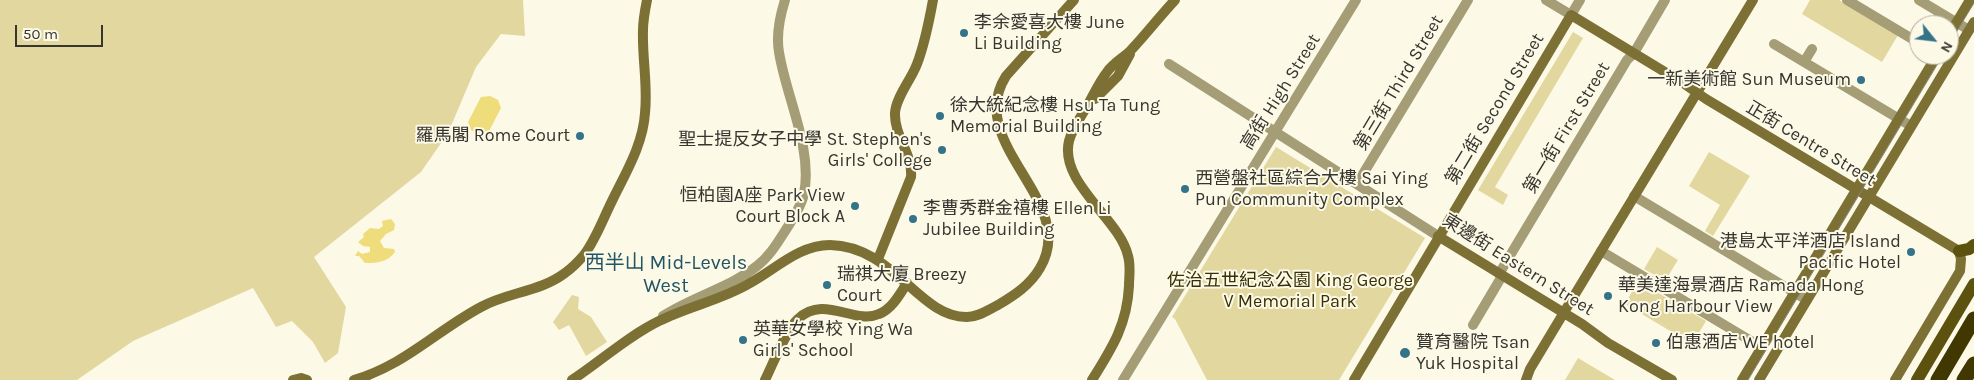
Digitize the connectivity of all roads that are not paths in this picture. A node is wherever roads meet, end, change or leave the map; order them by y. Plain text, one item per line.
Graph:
1 (647, 0) edge
2 (785, 0) edge
3 (934, 0) edge
4 (1074, 0) edge
5 (1174, 0) edge
6 (1356, 0) edge
7 (1468, 0) edge
8 (1546, 0) edge
9 (1580, 0) edge
10 (1665, 0) edge
11 (1753, 0) edge
12 (1847, 0) edge
13 (1919, 0) edge
14 (1970, 0) edge
15 (1571, 15) junction
16 (1944, 15) edge
17 (1959, 17) edge
18 (1959, 23) edge
19 (1972, 26) edge
20 (1909, 37) edge
21 (1774, 44) dead end
22 (1812, 49) dead end
23 (1634, 53) junction
24 (1804, 62) junction
25 (1169, 64) dead end
26 (1931, 65) edge
27 (1697, 92) junction
28 (1898, 119) junction
29 (1911, 126) junction
30 (1275, 132) junction
31 (1357, 184) junction
32 (1856, 190) junction
33 (1634, 196) junction
34 (1869, 197) junction
35 (1438, 236) junction
36 (1974, 245) edge
37 (1601, 251) junction
38 (1958, 251) junction
39 (878, 259) junction
40 (1500, 275) junction
41 (908, 283) junction
42 (1974, 284) edge
43 (1794, 292) junction
44 (1807, 300) junction
45 (1564, 313) junction
46 (1974, 319) edge
47 (1473, 325) dead end
48 (648, 327) junction
49 (1762, 347) junction
50 (1974, 364) edge
51 (293, 380) edge
52 (307, 380) edge
53 (354, 380) edge
54 (572, 380) edge
55 (766, 380) edge
56 (1092, 380) edge
57 (1123, 380) edge
58 (1354, 380) edge
59 (1526, 380) edge
60 (1672, 380) edge
61 (1742, 380) edge
62 (1759, 380) edge
63 (1895, 380) edge
64 (1917, 380) edge
65 (1938, 380) edge
66 (1964, 380) edge

1 - 53 main road
2 - 48 street
3 - 39 main road
4 - 41 main road
5 - 56 main road
6 - 30 street, 高街 High Street
7 - 31 street, 第三街 Third Street
8 - 15 street, 正街 Centre Street
9 - 15 street, 第二街 Second Street
10 - 23 street, 第一街 First Street
11 - 27 main road
12 - 20 street
13 - 16 street
14 - 17 main road
15 - 23 main road, 正街 Centre Street
15 - 35 main road, 第二街 Second Street
18 - 19 street
19 - 29 main road
21 - 24 street
22 - 24 street
23 - 27 main road, 正街 Centre Street
23 - 40 street, 第一街 First Street
24 - 28 street
25 - 30 street, 東邊街 Eastern Street
26 - 28 main road
27 - 32 main road, 正街 Centre Street
27 - 33 main road
28 - 29 street
28 - 32 main road
29 - 34 main road
30 - 31 street, 東邊街 Eastern Street
30 - 57 street, 高街 High Street
31 - 35 street, 東邊街 Eastern Street
32 - 34 main road, 正街 Centre Street
32 - 43 main road
33 - 37 main road
33 - 43 street
34 - 38 main road, 正街 Centre Street
34 - 44 main road
35 - 40 main road, 東邊街 Eastern Street
35 - 58 main road, 第二街 Second Street
36 - 38 main road
37 - 45 main road
37 - 49 street
38 - 63 main road
39 - 41 main road
39 - 48 main road
40 - 45 main road, 東邊街 Eastern Street
40 - 47 street, 第一街 First Street
41 - 55 main road
42 - 64 main road
43 - 44 street
43 - 49 main road
44 - 62 main road
45 - 59 main road
45 - 60 main road, 東邊街 Eastern Street
46 - 65 highway
48 - 54 main road
49 - 61 main road
50 - 66 highway
51 - 52 main road

